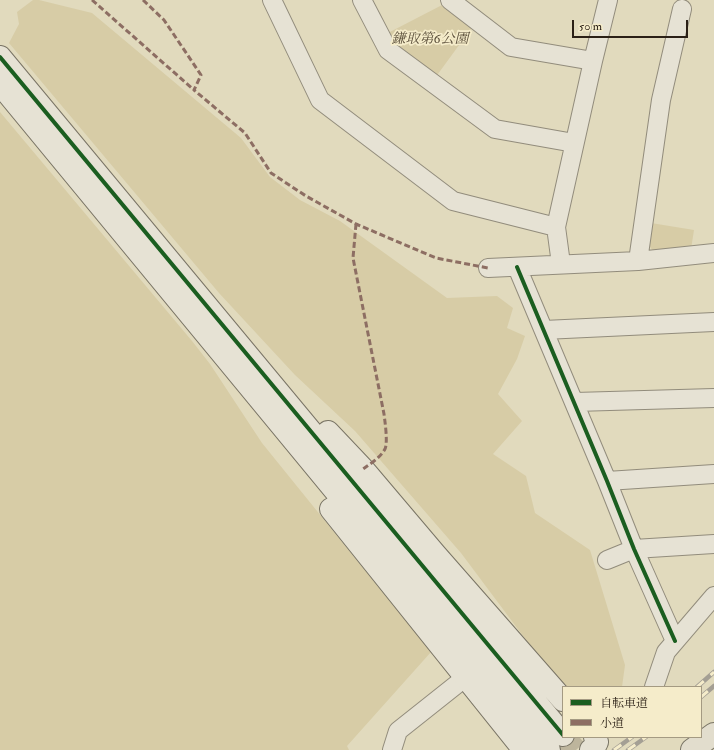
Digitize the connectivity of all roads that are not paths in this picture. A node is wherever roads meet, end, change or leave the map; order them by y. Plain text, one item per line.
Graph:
1 (272, 0) edge
2 (362, 0) edge
3 (450, 0) edge
4 (608, 0) edge
5 (682, 9) dead end
6 (0, 57) edge
7 (593, 61) junction
8 (0, 84) edge
9 (574, 143) junction
10 (556, 227) junction
11 (714, 253) edge
12 (638, 261) junction
13 (561, 264) junction
14 (517, 267) junction
15 (488, 268) dead end
16 (714, 322) edge
17 (544, 330) junction
18 (714, 398) edge
19 (575, 402) junction
20 (275, 403) junction
21 (714, 474) edge
22 (608, 481) junction
23 (714, 544) edge
24 (634, 549) junction
25 (607, 560) dead end
26 (714, 596) edge
27 (675, 641) junction
28 (466, 677) junction
29 (654, 686) edge
30 (562, 699) edge
31 (714, 734) edge
32 (562, 735) edge
33 (595, 738) edge
34 (520, 749) edge
35 (392, 750) edge
36 (549, 750) edge
37 (591, 750) edge
38 (692, 750) edge

1 - 10 street
2 - 9 street
3 - 7 street
4 - 7 street
5 - 12 street
6 - 20 street
7 - 9 street
8 - 20 street
9 - 10 street
10 - 13 street
11 - 12 street
12 - 13 street
13 - 14 street
14 - 15 street
14 - 17 street
16 - 17 street
17 - 19 street
18 - 19 street
19 - 22 street
20 - 28 street
20 - 30 street
20 - 32 street
20 - 36 street
21 - 22 street
22 - 24 street
23 - 24 street
24 - 25 street
24 - 27 street
26 - 27 street
27 - 29 street
28 - 34 street
28 - 35 street
31 - 38 main road
33 - 37 street

